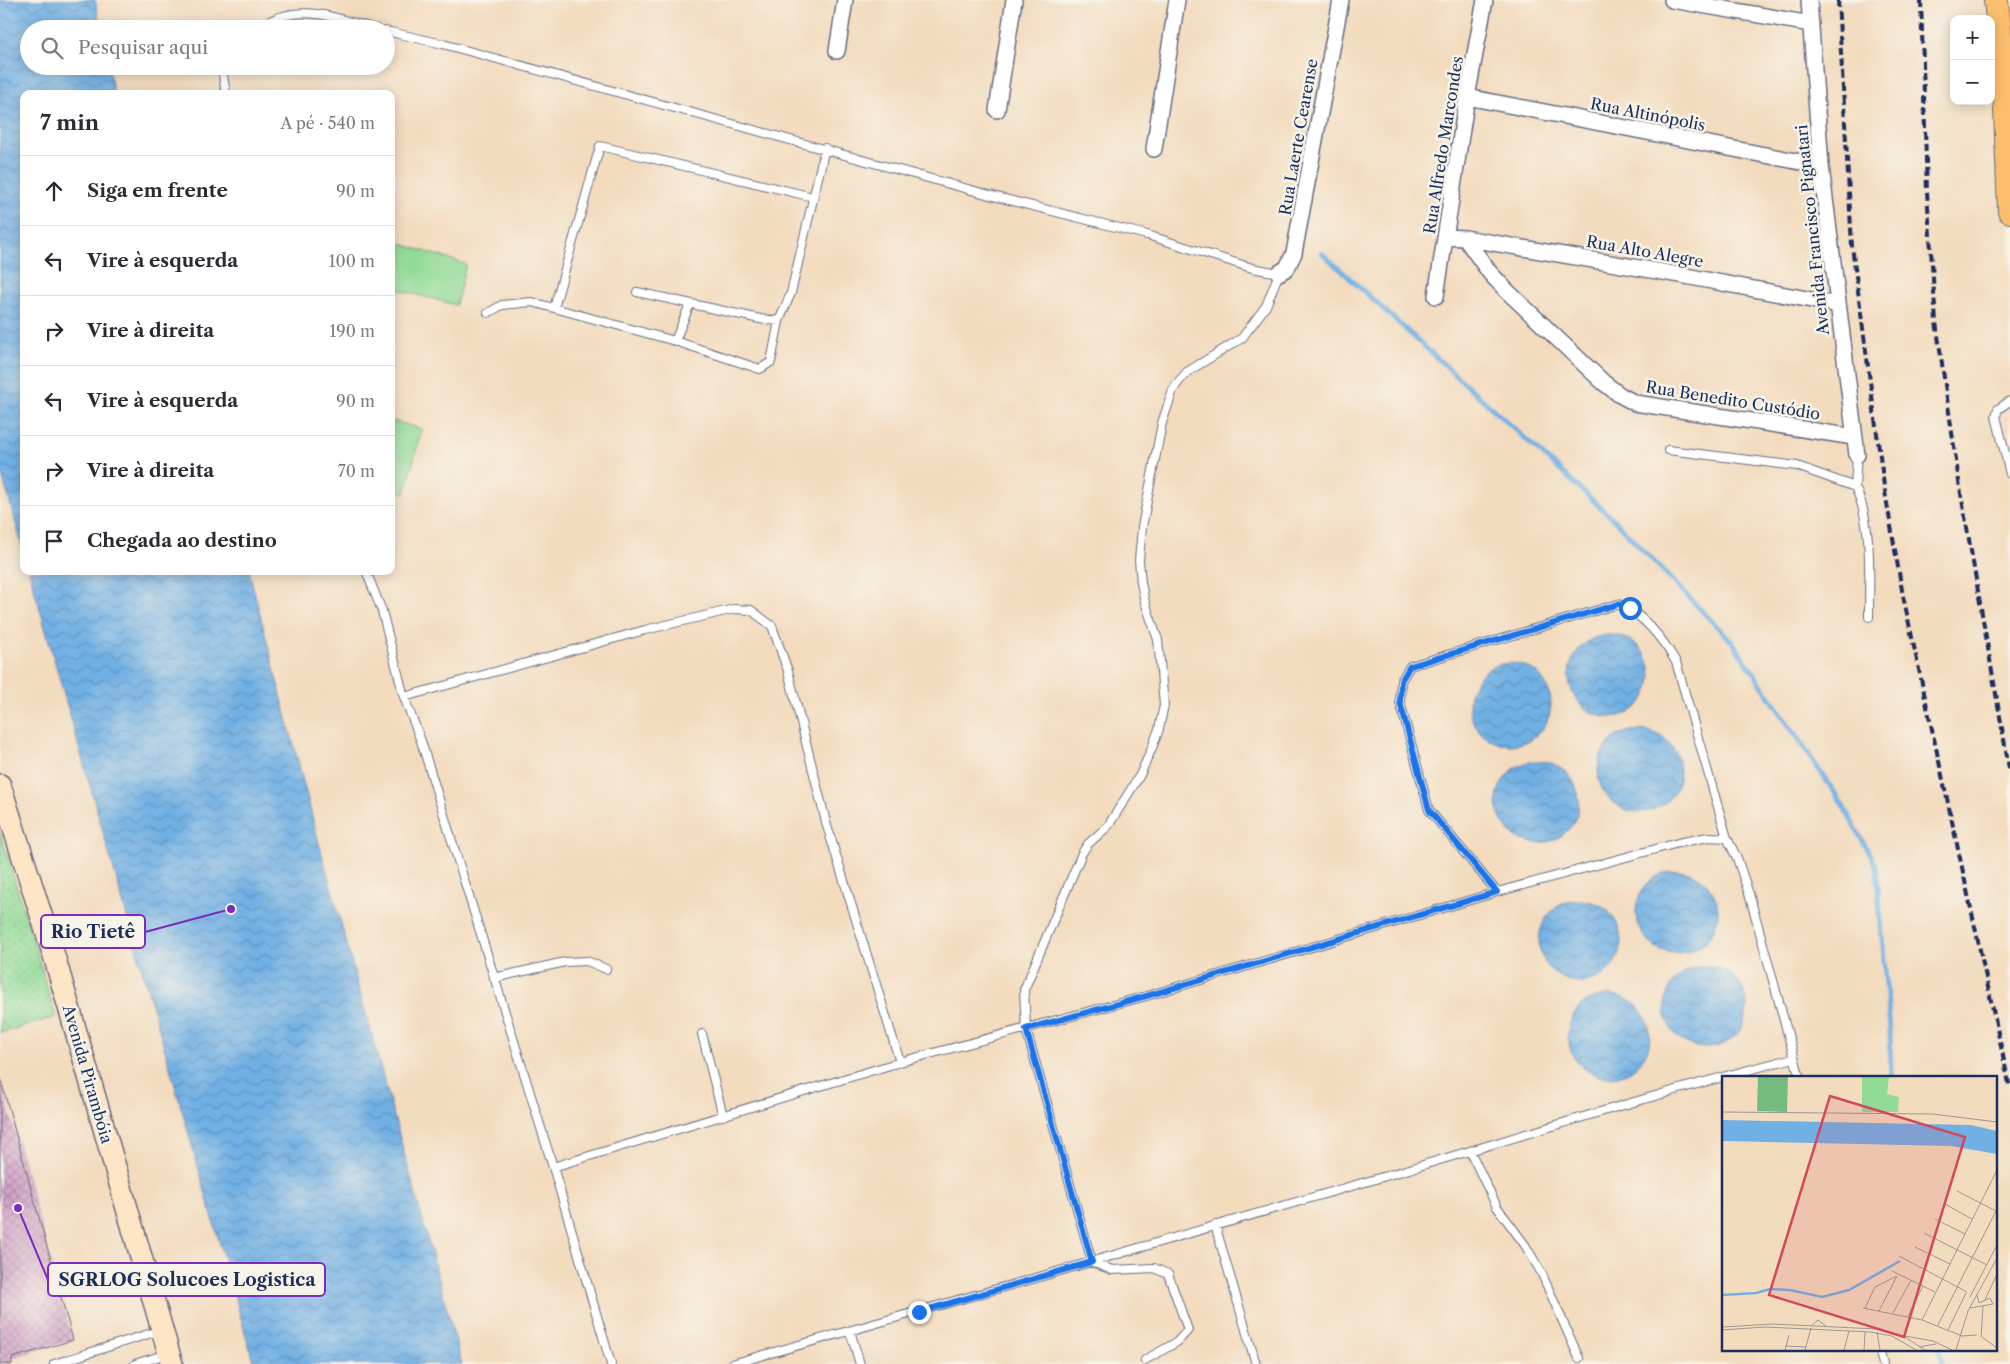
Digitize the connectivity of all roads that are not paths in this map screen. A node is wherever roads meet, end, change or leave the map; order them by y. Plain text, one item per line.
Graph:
1 (845, 0) edge
2 (1014, 0) edge
3 (1177, 0) edge
4 (1341, 0) edge
5 (1485, 0) edge
6 (1672, 0) edge
7 (1809, 0) edge
8 (1996, 0) edge
9 (271, 20) edge
10 (348, 20) edge
11 (1811, 24) junction
12 (2010, 26) edge
13 (395, 33) edge
14 (837, 50) dead end
15 (223, 75) edge
16 (2005, 86) junction
17 (225, 90) edge
18 (1467, 97) junction
19 (997, 110) dead end
20 (825, 148) junction
21 (1154, 149) dead end
22 (1821, 166) junction
23 (813, 198) junction
24 (2010, 211) edge
25 (1446, 237) junction
26 (1465, 238) junction
27 (1279, 273) junction
28 (637, 292) dead end
29 (1436, 296) dead end
30 (690, 304) junction
31 (1838, 305) junction
32 (554, 308) junction
33 (488, 313) dead end
34 (779, 321) junction
35 (675, 341) junction
36 (2010, 401) edge
37 (1854, 437) junction
38 (1668, 450) dead end
39 (1857, 455) joint
40 (2010, 474) edge
41 (1855, 487) junction
42 (368, 575) edge
43 (1869, 617) dead end
44 (404, 697) junction
45 (0, 785) edge
46 (1727, 838) junction
47 (1497, 892) junction
48 (606, 969) dead end
49 (494, 978) junction
50 (1026, 1029) junction
51 (702, 1034) dead end
52 (1794, 1058) junction
53 (900, 1062) junction
54 (1722, 1076) edge
55 (1723, 1076) edge
56 (1799, 1076) edge
57 (724, 1116) junction
58 (1470, 1151) junction
59 (553, 1167) junction
60 (1215, 1225) junction
61 (1092, 1262) junction
62 (161, 1330) junction
63 (850, 1331) junction
64 (1579, 1358) dead end
65 (170, 1359) edge
66 (1145, 1360) dead end
67 (54, 1364) edge
68 (135, 1364) edge
69 (611, 1364) edge
70 (732, 1364) edge
71 (860, 1364) edge
72 (1256, 1364) edge

1 - 14 street
2 - 19 street
3 - 21 street
4 - 27 street, Rua Laerte Cearense
5 - 18 street, Rua Alfredo Marcondes
6 - 11 street
7 - 11 street, Avenida Francisco Pignatari
8 - 16 main road
9 - 10 lane
11 - 22 street, Avenida Francisco Pignatari
12 - 16 main road
13 - 20 lane
15 - 17 lane
16 - 24 main road
18 - 22 street, Rua Altinópolis
18 - 25 street, Rua Alfredo Marcondes
20 - 23 lane
20 - 27 lane
22 - 31 street, Avenida Francisco Pignatari
23 - 32 lane
23 - 34 lane
25 - 26 street, Rua Alto Alegre
25 - 29 street, Rua Alfredo Marcondes
26 - 31 street, Rua Alto Alegre
26 - 37 street, Rua Benedito Custódio
27 - 50 lane
28 - 30 lane
30 - 34 lane
30 - 35 lane
31 - 37 street, Avenida Francisco Pignatari
32 - 33 lane
32 - 35 lane
34 - 35 lane
36 - 40 lane
37 - 39 street, Avenida Francisco Pignatari
38 - 41 lane
39 - 41 lane
41 - 43 lane
42 - 44 lane
44 - 49 lane
44 - 53 lane
45 - 62 main road, Avenida Pirambóia
46 - 47 lane
46 - 47 lane
46 - 52 lane
47 - 50 lane
48 - 49 lane
49 - 59 lane
50 - 53 lane
50 - 61 lane
51 - 57 lane
52 - 55 lane
52 - 56 lane
53 - 57 lane
54 - 58 lane
57 - 59 lane
58 - 60 lane
58 - 64 lane
59 - 69 lane
60 - 61 lane
60 - 72 lane
61 - 63 lane
61 - 66 lane
62 - 65 main road, Avenida Pirambóia
62 - 67 lane
63 - 70 lane
63 - 71 lane
65 - 68 lane

